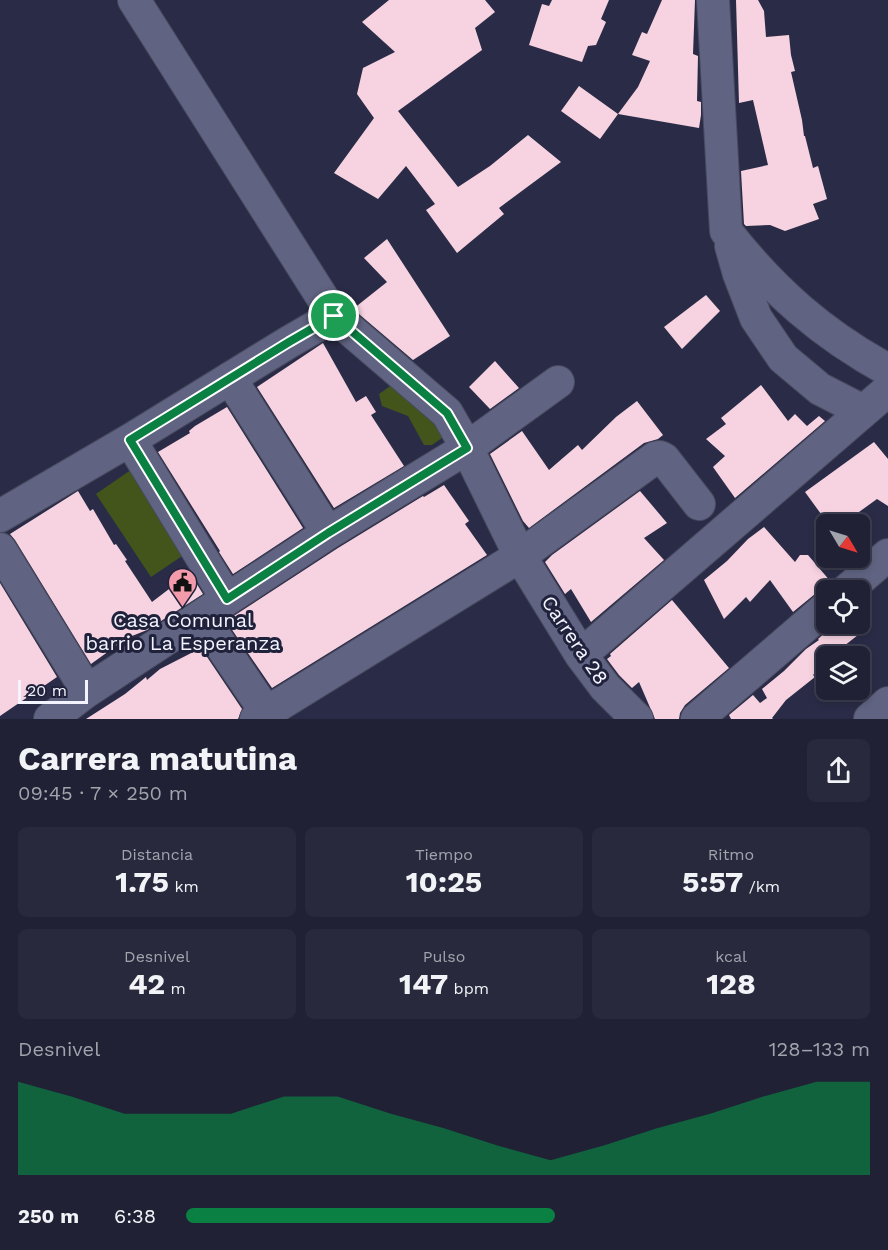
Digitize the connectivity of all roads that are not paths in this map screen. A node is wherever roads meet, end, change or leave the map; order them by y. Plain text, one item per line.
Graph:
1 (134, 0) edge
2 (713, 0) edge
3 (726, 231) junction
4 (334, 316) junction
5 (888, 370) edge
6 (230, 378) junction
7 (558, 382) dead end
8 (888, 390) edge
9 (863, 411) junction
10 (130, 440) junction
11 (467, 448) junction
12 (699, 504) dead end
13 (0, 516) edge
14 (328, 533) junction
15 (0, 549) edge
16 (888, 555) edge
17 (520, 556) junction
18 (859, 580) edge
19 (227, 599) junction
20 (201, 616) junction
21 (816, 617) edge
22 (581, 655) junction
23 (87, 692) junction
24 (888, 703) edge
25 (261, 715) edge
26 (50, 719) edge
27 (638, 719) edge
28 (697, 719) edge
29 (870, 719) edge

1 - 4 street, Carrera 28
2 - 3 street
3 - 5 street
3 - 9 street
4 - 6 street
4 - 11 street, Carrera 28
6 - 10 street
6 - 14 street
7 - 11 street
8 - 9 street
9 - 22 street
10 - 13 street
10 - 19 street
11 - 14 street
11 - 17 street, Carrera 28
12 - 17 street
14 - 19 street
15 - 23 street
16 - 18 street
17 - 22 street, Carrera 28
17 - 25 street
19 - 20 street
20 - 23 street
20 - 25 street
21 - 28 street
22 - 27 street, Carrera 28
23 - 26 street
24 - 29 street

